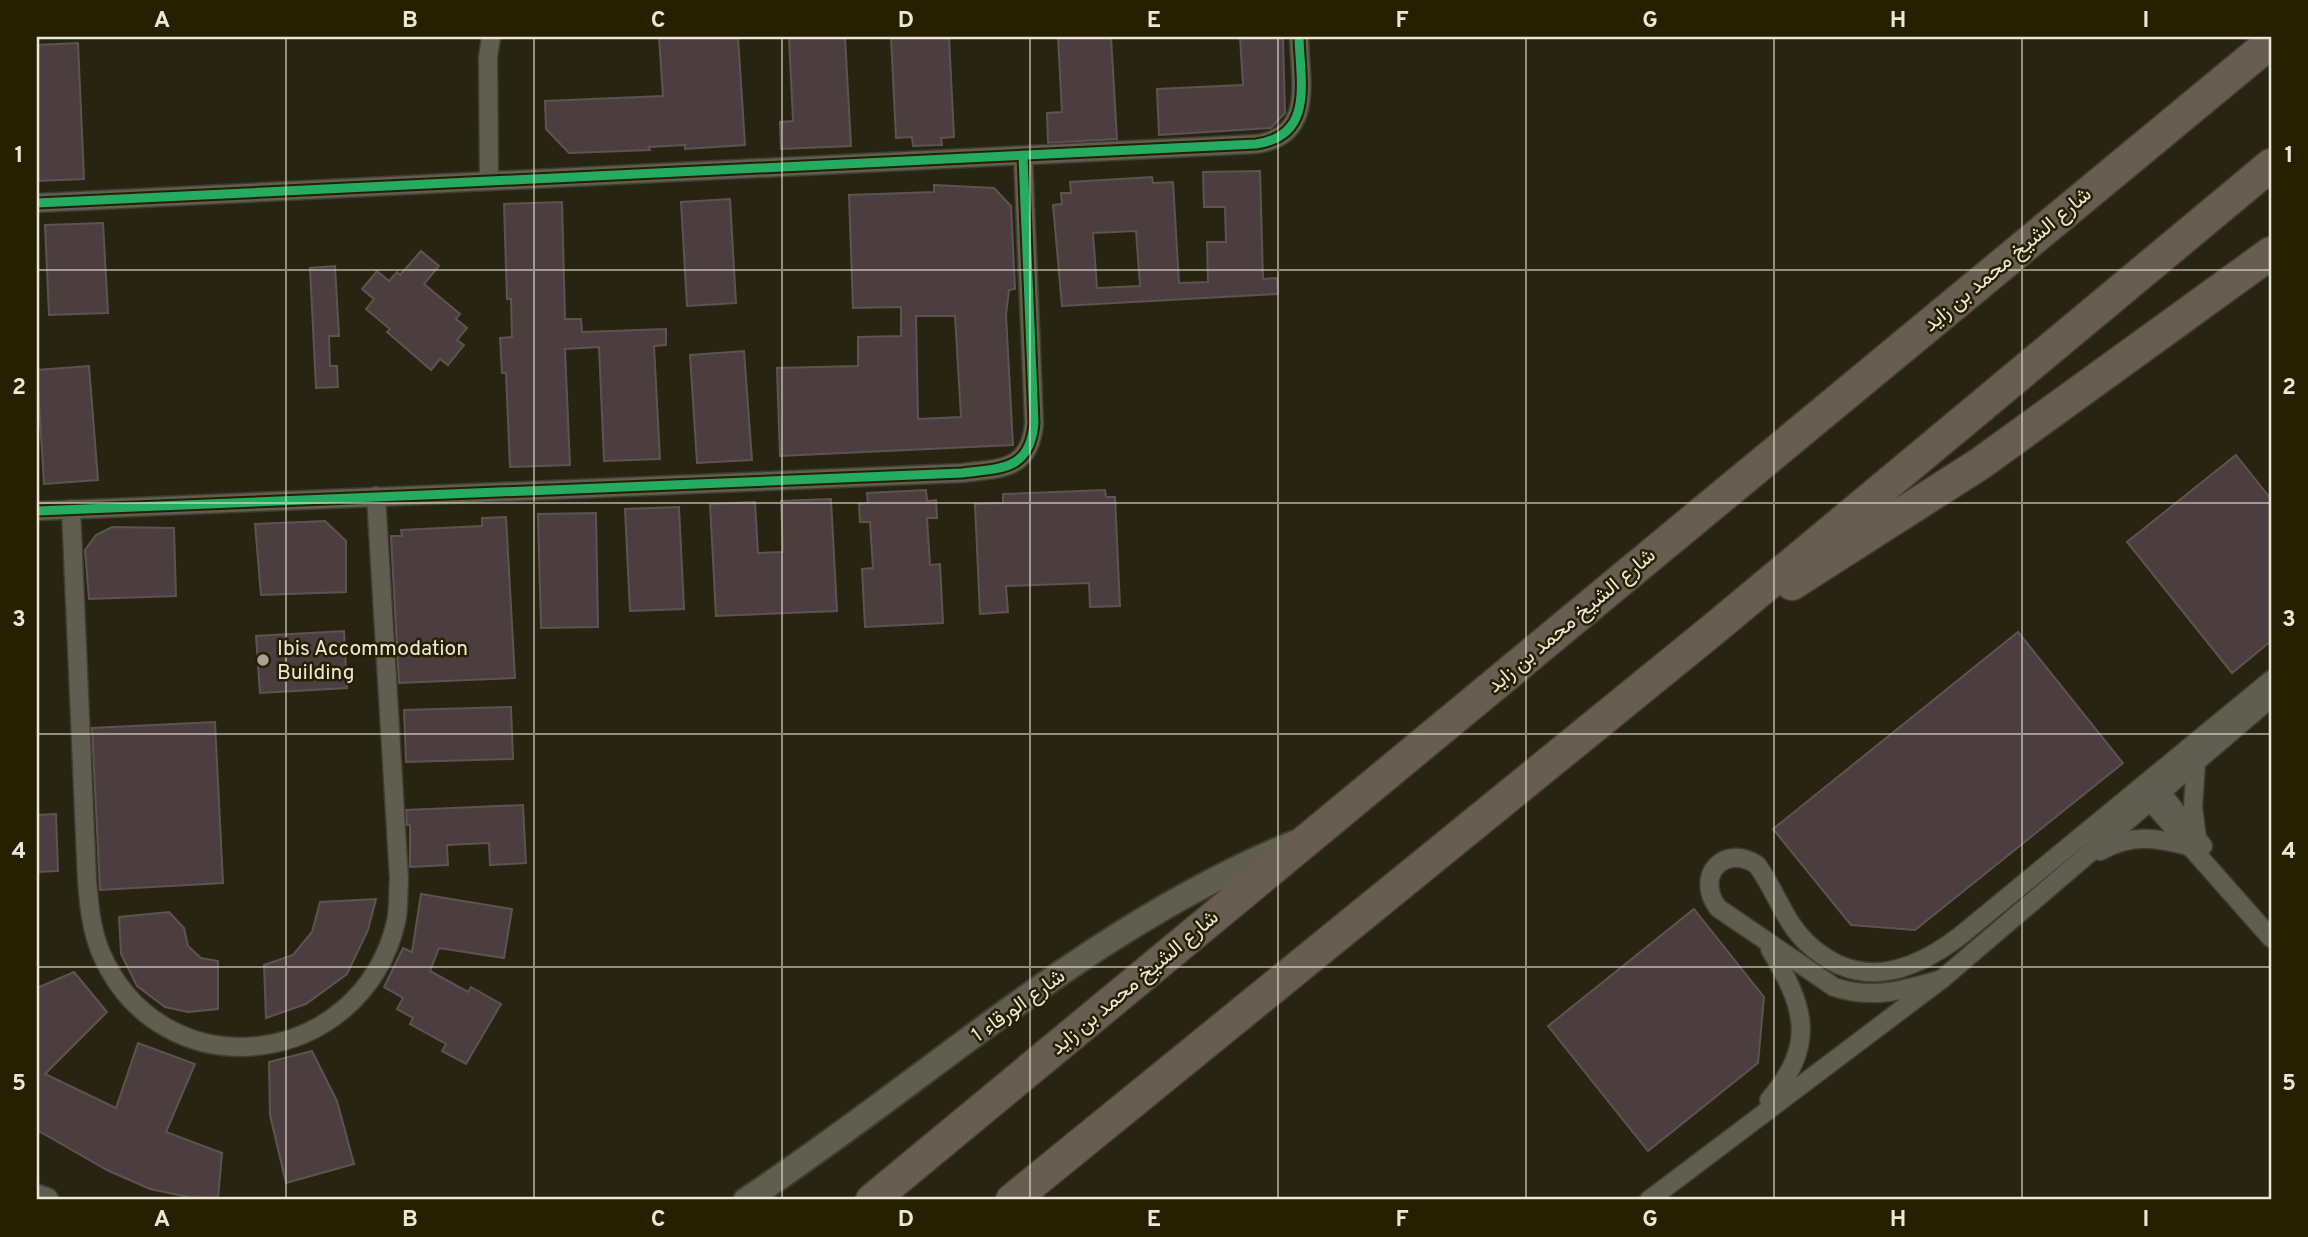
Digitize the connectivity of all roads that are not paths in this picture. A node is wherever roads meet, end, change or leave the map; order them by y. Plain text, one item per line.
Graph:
1 (483, 37) edge
2 (491, 37) edge
3 (1299, 37) edge
4 (2246, 37) edge
5 (2271, 42) edge
6 (488, 57) junction
7 (2214, 88) junction
8 (1023, 156) junction
9 (2271, 165) edge
10 (489, 181) junction
11 (37, 204) edge
12 (2271, 253) edge
13 (376, 496) junction
14 (71, 509) junction
15 (37, 511) edge
16 (1715, 628) junction
17 (2271, 681) edge
18 (2271, 698) edge
19 (2196, 762) junction
20 (2150, 789) junction
21 (1307, 838) junction
22 (2192, 842) junction
23 (2064, 874) junction
24 (2271, 938) edge
25 (1766, 942) junction
26 (1942, 979) junction
27 (1751, 1121) junction
28 (37, 1197) edge
29 (46, 1200) edge
30 (746, 1200) edge
31 (872, 1200) edge
32 (1012, 1200) edge
33 (1649, 1200) edge

1 - 6 street
2 - 6 street
3 - 8 street
4 - 7 highway
5 - 7 highway, شارع الشيخ محمد بن زايد
6 - 10 street
7 - 21 highway, شارع الشيخ محمد بن زايد
8 - 10 street
8 - 13 street
9 - 16 highway
10 - 11 street
12 - 16 highway
13 - 14 street
13 - 14 street
14 - 15 street
16 - 32 highway
17 - 20 street
18 - 19 street
19 - 20 street
19 - 22 street
20 - 22 street
20 - 23 street
20 - 25 street
21 - 30 street, شارع الورقاء 1
21 - 31 highway, شارع الشيخ محمد بن زايد
22 - 23 street
22 - 24 street
23 - 26 street
25 - 26 street
25 - 27 street
26 - 27 street
27 - 33 street
28 - 29 street

